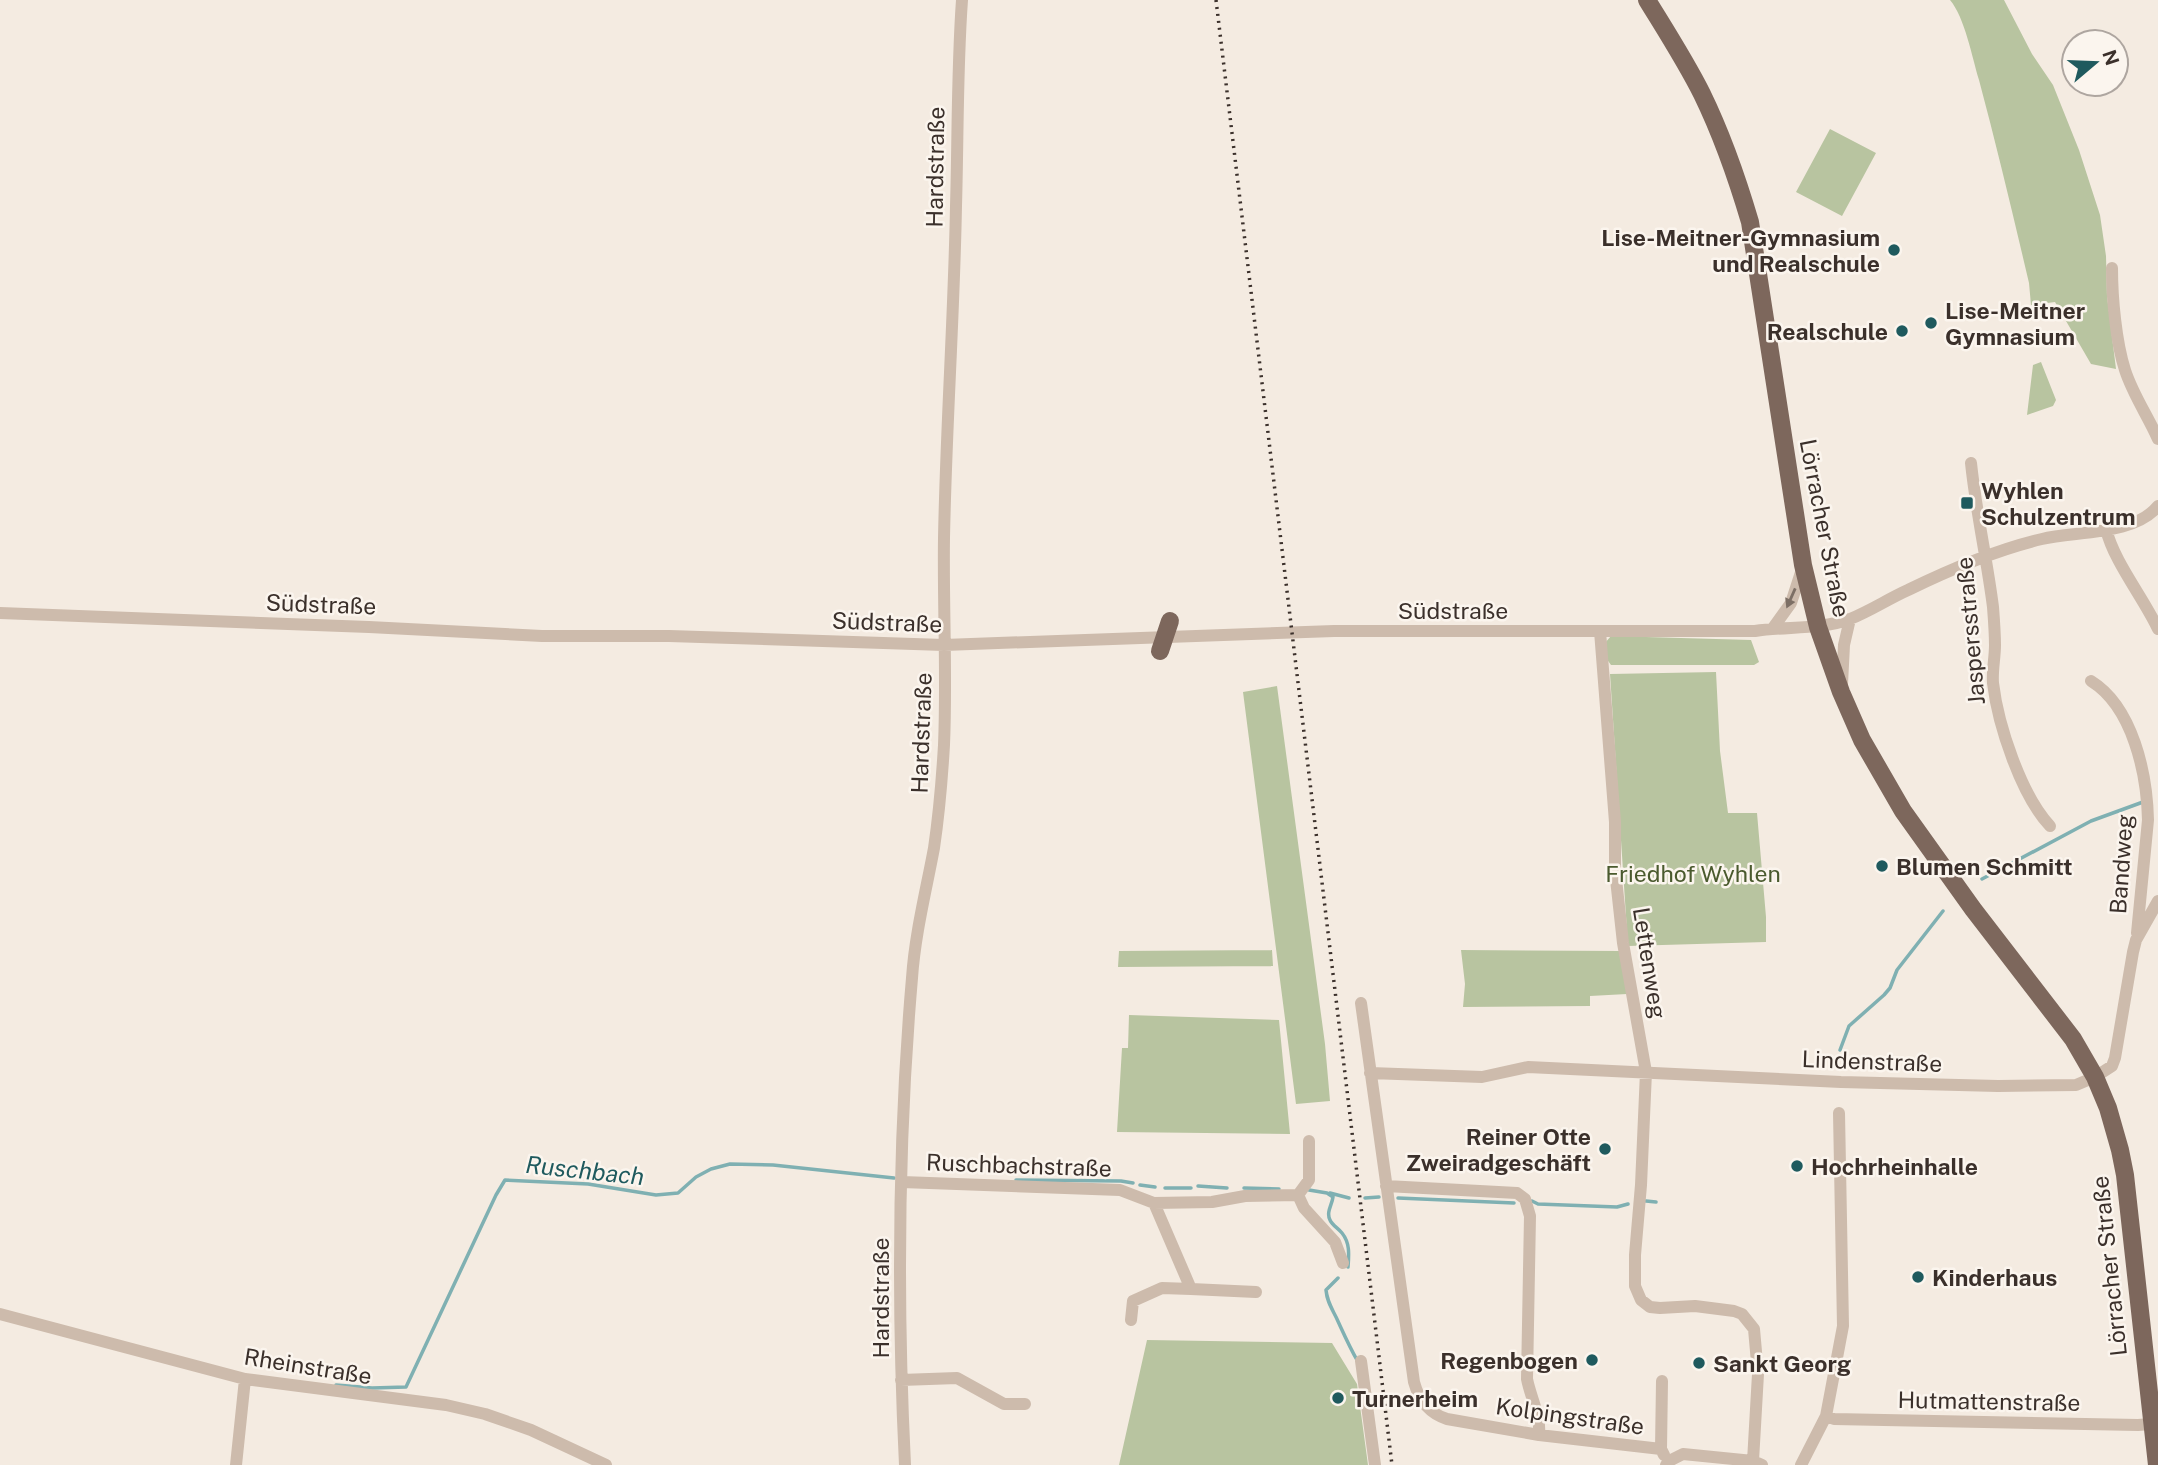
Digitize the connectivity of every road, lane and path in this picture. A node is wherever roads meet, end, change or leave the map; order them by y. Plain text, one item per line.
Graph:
1 (961, 0) edge
2 (1647, 0) edge
3 (2112, 268) dead end
4 (2158, 439) edge
5 (1972, 463) dead end
6 (2158, 506) edge
7 (2106, 529) junction
8 (1985, 555) junction
9 (1803, 565) junction
10 (0, 613) edge
11 (1850, 619) junction
12 (1170, 621) dead end
13 (1773, 628) junction
14 (1818, 628) junction
15 (2158, 629) edge
16 (1600, 631) junction
17 (944, 645) junction
18 (1160, 651) dead end
19 (2091, 681) dead end
20 (1841, 692) junction
21 (2050, 826) dead end
22 (2140, 902) junction
23 (2157, 903) edge
24 (2136, 940) junction
25 (1361, 1003) dead end
26 (1646, 1072) junction
27 (1370, 1073) junction
28 (2095, 1077) junction
29 (1839, 1112) dead end
30 (1309, 1141) dead end
31 (902, 1182) junction
32 (1386, 1186) junction
33 (1298, 1195) junction
34 (1154, 1203) junction
35 (1343, 1262) dead end
36 (1191, 1289) junction
37 (1256, 1292) dead end
38 (0, 1314) edge
39 (1131, 1320) dead end
40 (1361, 1361) dead end
41 (245, 1380) junction
42 (901, 1380) junction
43 (1662, 1381) dead end
44 (1025, 1404) dead end
45 (1826, 1416) junction
46 (2151, 1424) junction
47 (1539, 1436) junction
48 (1661, 1449) junction
49 (1667, 1463) edge
50 (1758, 1463) edge
51 (236, 1465) edge
52 (606, 1465) edge
53 (905, 1465) edge
54 (1375, 1465) edge
55 (1801, 1465) edge
56 (2157, 1465) edge

1 - 17 street, Hardstraße
2 - 9 main road, Lörracher Straße
3 - 4 street
5 - 8 street, Jaspersstraße
6 - 7 street, Südstraße
7 - 8 street, Südstraße
7 - 15 street
8 - 11 street, Südstraße
8 - 21 street, Jaspersstraße
9 -> 13 street
9 - 14 main road, Lörracher Straße
10 - 17 street, Südstraße
11 - 14 street, Südstraße
11 - 20 street
12 - 18 main road, bridge
13 - 14 street, Südstraße
13 - 16 street, Südstraße
14 - 20 main road, Lörracher Straße
16 - 17 street, Südstraße
16 - 26 street, Lettenweg
17 - 31 street, Hardstraße
19 - 22 street, Bandweg
20 - 28 main road, Lörracher Straße
22 - 23 street
22 - 24 street, Bandweg
23 - 24 street
24 - 28 street, Bandweg
25 - 27 street, Kolpingstraße
26 - 27 street, Lindenstraße
26 - 28 street, Lindenstraße
26 - 50 street, Lettenweg
27 - 32 street, Kolpingstraße
28 - 46 main road, Lörracher Straße
29 - 45 street
30 - 33 street
31 - 34 street, Ruschbachstraße
31 - 42 street, Hardstraße
32 - 47 street, Kolpingstraße
32 - 47 street
33 - 34 street, Ruschbachstraße
33 - 35 street
34 - 36 street
36 - 37 street
36 - 39 street
38 - 41 street, Rheinstraße
40 - 54 street
41 - 51 street
41 - 52 street, Rheinstraße
42 - 44 street
42 - 53 street, Hardstraße
43 - 48 street
45 - 46 street, Hutmattenstraße
45 - 55 street
46 - 56 main road, Lörracher Straße
47 - 48 street, Kolpingstraße
48 - 49 street
49 - 50 street

